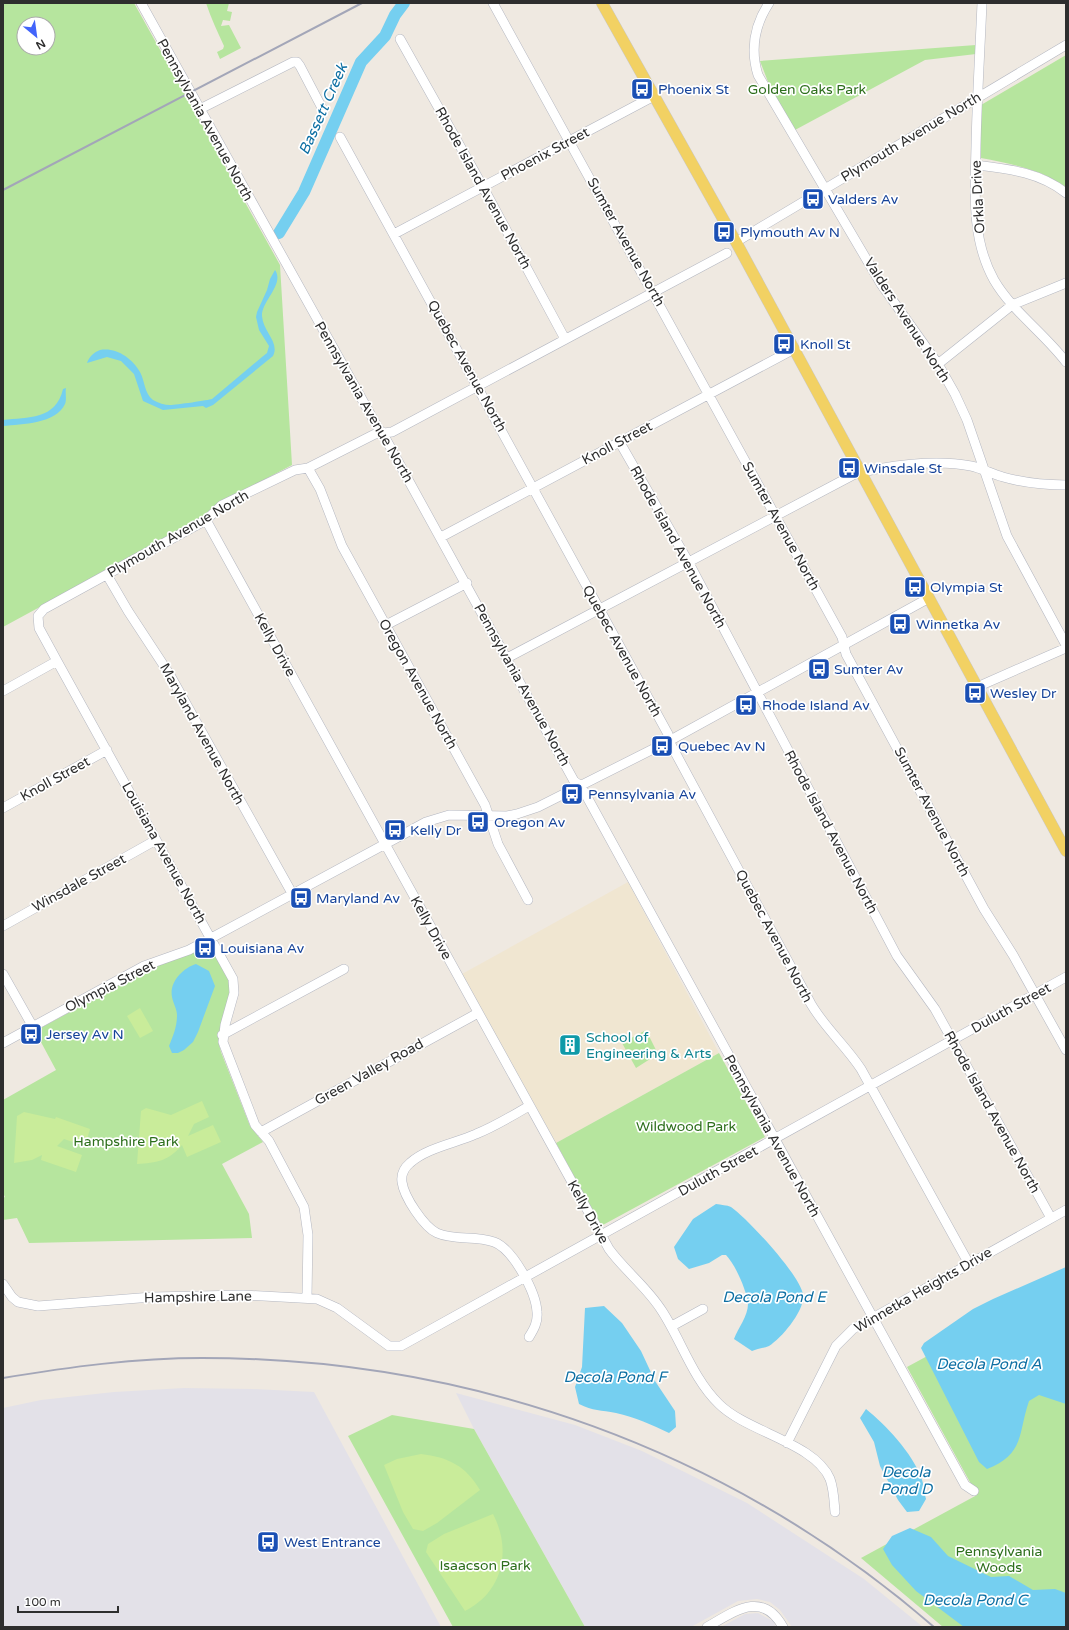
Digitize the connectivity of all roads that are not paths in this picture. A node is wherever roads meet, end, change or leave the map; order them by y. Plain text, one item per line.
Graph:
1 (141, 3) edge
2 (493, 3) edge
3 (602, 3) edge
4 (769, 3) edge
5 (982, 3) edge
6 (400, 39) dead end
7 (1066, 45) edge
8 (654, 96) junction
9 (977, 98) junction
10 (322, 108) dead end
11 (200, 109) junction
12 (340, 137) dead end
13 (570, 140) junction
14 (976, 165) junction
15 (483, 187) junction
16 (824, 189) junction
17 (1066, 193) edge
18 (394, 234) junction
19 (736, 242) junction
20 (727, 253) dead end
21 (1066, 283) edge
22 (654, 292) junction
23 (1012, 305) junction
24 (565, 339) junction
25 (794, 349) junction
26 (1066, 362) edge
27 (938, 364) junction
28 (478, 386) junction
29 (709, 394) junction
30 (383, 434) junction
31 (619, 441) junction
32 (308, 468) junction
33 (984, 471) junction
34 (861, 473) junction
35 (1066, 485) edge
36 (533, 488) junction
37 (776, 517) junction
38 (206, 520) junction
39 (441, 537) junction
40 (689, 563) junction
41 (107, 575) junction
42 (467, 583) junction
43 (929, 598) junction
44 (600, 610) junction
45 (38, 616) joint
46 (386, 625) junction
47 (844, 645) junction
48 (1066, 647) edge
49 (507, 658) junction
50 (57, 661) junction
51 (977, 688) junction
52 (3, 691) edge
53 (756, 693) junction
54 (669, 741) junction
55 (107, 750) junction
56 (581, 786) junction
57 (3, 808) edge
58 (488, 815) junction
59 (156, 840) junction
60 (385, 844) junction
61 (1066, 851) edge
62 (293, 895) junction
63 (528, 900) dead end
64 (3, 926) edge
65 (211, 938) junction
66 (344, 969) dead end
67 (3, 974) edge
68 (1066, 977) edge
69 (1035, 994) junction
70 (478, 1013) junction
71 (33, 1027) junction
72 (222, 1035) junction
73 (953, 1040) junction
74 (3, 1044) edge
75 (1066, 1050) edge
76 (870, 1086) junction
77 (529, 1106) junction
78 (261, 1132) junction
79 (774, 1140) junction
80 (1066, 1210) edge
81 (1051, 1218) junction
82 (601, 1236) junction
83 (969, 1264) junction
84 (524, 1278) junction
85 (3, 1284) edge
86 (307, 1298) junction
87 (703, 1309) dead end
88 (872, 1318) junction
89 (672, 1326) junction
90 (529, 1337) dead end
91 (389, 1346) joint
92 (787, 1443) junction
93 (974, 1491) dead end
94 (835, 1512) dead end
95 (708, 1627) edge
96 (784, 1627) edge

1 - 11 street, Pennsylvania Avenue North
2 - 13 street, Sumter Avenue North
3 - 8 main road
4 - 16 street, Valders Avenue North
5 - 9 street, Orkla Drive
6 - 15 street, Rhode Island Avenue North
7 - 9 street, Plymouth Avenue North
8 - 13 street, Phoenix Street
8 - 19 main road
9 - 14 street, Orkla Drive
9 - 16 street, Plymouth Avenue North
10 - 11 street
11 - 30 street, Pennsylvania Avenue North
12 - 18 street, Quebec Avenue North
13 - 15 street, Phoenix Street
13 - 22 street, Sumter Avenue North
14 - 17 street
14 - 23 street, Orkla Drive
15 - 18 street, Phoenix Street
15 - 24 street, Rhode Island Avenue North
16 - 19 street, Plymouth Avenue North
16 - 27 street, Valders Avenue North
18 - 28 street, Quebec Avenue North
19 - 25 main road
20 - 22 street, Plymouth Avenue North
21 - 23 street
22 - 24 street, Plymouth Avenue North
22 - 29 street, Sumter Avenue North
23 - 26 street, Orkla Drive
23 - 27 street
24 - 28 street, Plymouth Avenue North
25 - 29 street, Knoll Street
25 - 34 main road
27 - 33 street, Valders Avenue North
28 - 30 street, Plymouth Avenue North
28 - 36 street, Quebec Avenue North
29 - 31 street, Knoll Street
29 - 37 street, Sumter Avenue North
30 - 32 street, Plymouth Avenue North
30 - 39 street, Pennsylvania Avenue North
31 - 36 street, Knoll Street
31 - 40 street, Rhode Island Avenue North
32 - 38 street, Plymouth Avenue North
32 - 46 street, Oregon Avenue North
33 - 34 street
33 - 35 street
33 - 48 street, Valders Avenue North
34 - 37 street
34 - 43 main road
36 - 39 street, Knoll Street
36 - 44 street, Quebec Avenue North
37 - 40 street
37 - 47 street, Sumter Avenue North
38 - 41 street, Plymouth Avenue North
38 - 60 street, Kelly Drive
39 - 42 street, Pennsylvania Avenue North
40 - 44 street
40 - 53 street, Rhode Island Avenue North
41 - 45 street, Plymouth Avenue North
41 - 62 street, Maryland Avenue North
42 - 46 street
42 - 49 street, Pennsylvania Avenue North
43 - 47 street, Olympia Street
43 - 51 main road
44 - 49 street
44 - 54 street, Quebec Avenue North
45 - 50 street, Louisiana Avenue North
46 - 58 street, Oregon Avenue North
47 - 53 street, Olympia Street
47 - 69 street, Sumter Avenue North
48 - 51 street
49 - 56 street, Pennsylvania Avenue North
50 - 52 street
50 - 55 street, Louisiana Avenue North
51 - 61 main road
53 - 54 street, Olympia Street
53 - 73 street, Rhode Island Avenue North
54 - 56 street, Olympia Street
54 - 76 street, Quebec Avenue North
55 - 57 street, Knoll Street
55 - 59 street, Louisiana Avenue North
56 - 58 street, Olympia Street
56 - 79 street, Pennsylvania Avenue North
58 - 60 street, Olympia Street
58 - 63 street, Oregon Avenue North
59 - 64 street, Winsdale Street
59 - 65 street, Louisiana Avenue North
60 - 62 street, Olympia Street
60 - 70 street, Kelly Drive
62 - 65 street, Olympia Street
65 - 71 street, Olympia Street
65 - 72 street, Louisiana Avenue North
66 - 72 street
67 - 71 street
68 - 69 street, Duluth Street
69 - 73 street, Duluth Street
69 - 75 street, Sumter Avenue North
70 - 77 street, Kelly Drive
70 - 78 street, Green Valley Road
71 - 74 street, Olympia Street
72 - 78 street, Louisiana Avenue North
73 - 76 street, Duluth Street
73 - 81 street, Rhode Island Avenue North
76 - 79 street, Duluth Street
76 - 83 street, Quebec Avenue North
77 - 82 street, Kelly Drive
77 - 84 street
78 - 86 street, Louisiana Avenue North
79 - 82 street, Duluth Street
79 - 88 street, Pennsylvania Avenue North
80 - 81 street, Winnetka Heights Drive
81 - 83 street, Winnetka Heights Drive
82 - 84 street, Duluth Street
82 - 89 street, Kelly Drive
83 - 88 street, Winnetka Heights Drive
84 - 90 street
84 - 91 street, Duluth Street
85 - 86 street, Hampshire Lane
86 - 91 street, Hampshire Lane
87 - 89 street
88 - 92 street, Winnetka Heights Drive
88 - 93 street, Pennsylvania Avenue North
89 - 92 street, Kelly Drive
92 - 94 street, Kelly Drive
95 - 96 street

